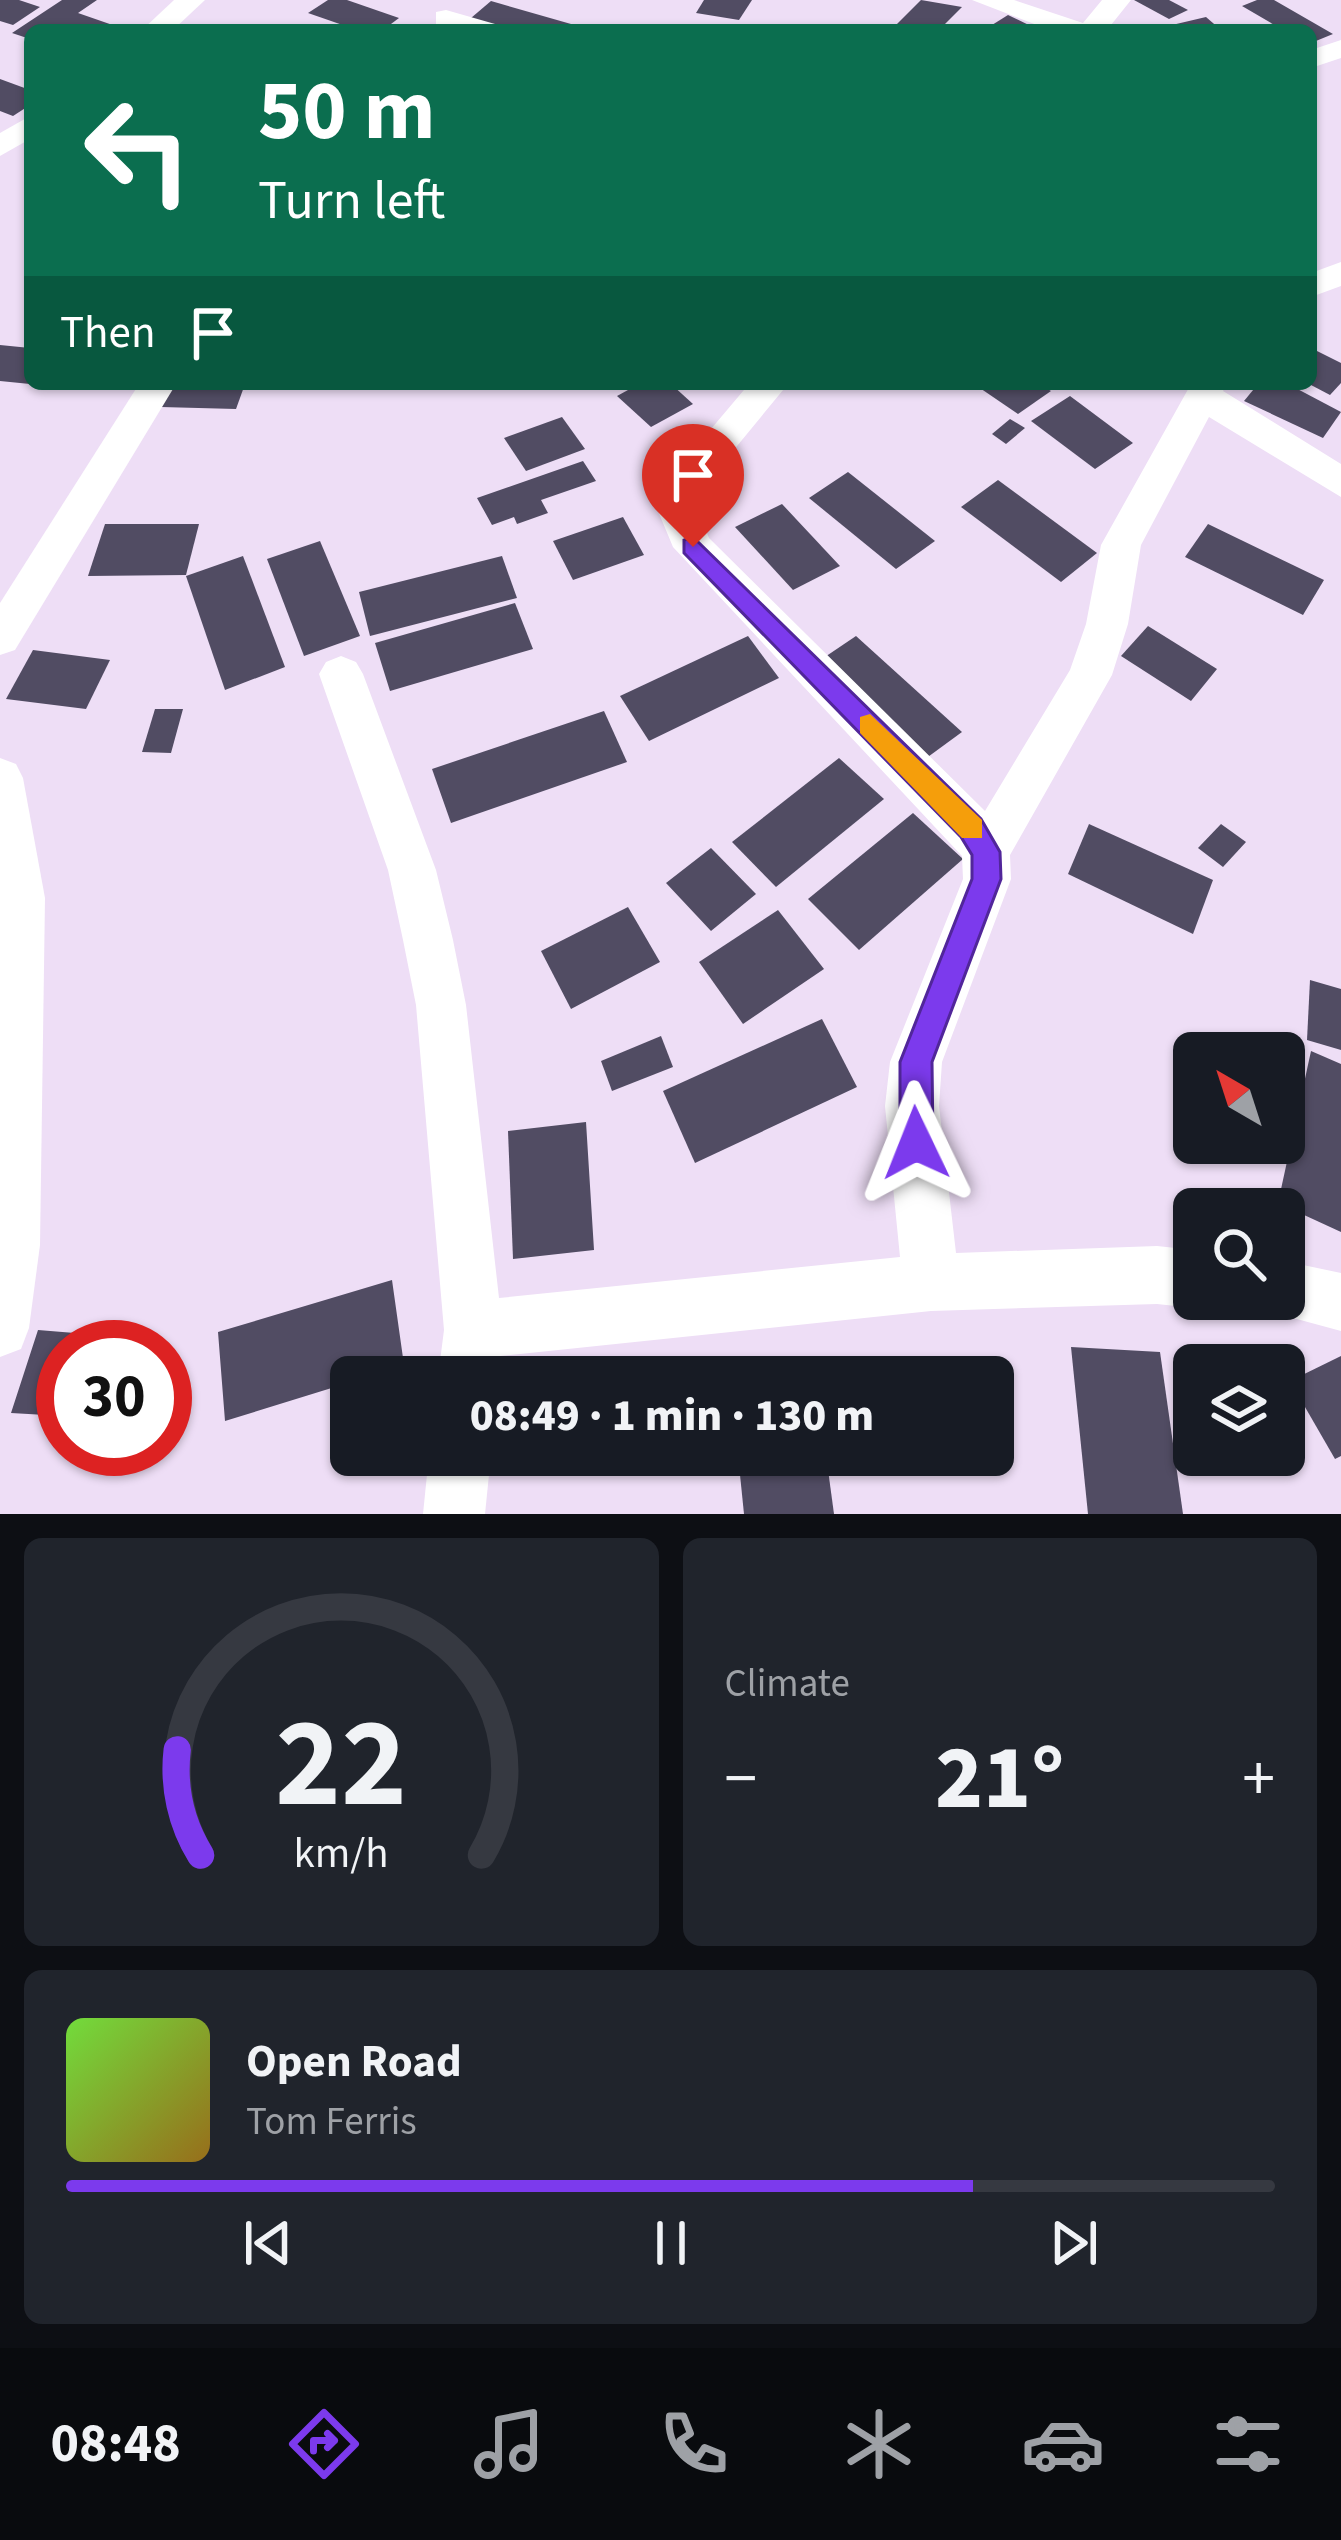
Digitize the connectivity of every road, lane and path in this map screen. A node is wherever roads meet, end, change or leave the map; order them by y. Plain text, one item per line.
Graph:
1 (191, 0) edge
2 (986, 0) edge
3 (1117, 0) edge
4 (163, 24) edge
5 (1060, 24) edge
6 (1097, 24) edge
7 (24, 129) edge
8 (0, 147) edge
9 (154, 390) edge
10 (765, 390) edge
11 (1206, 390) edge
12 (1341, 483) edge
13 (0, 638) edge
14 (341, 674) dead end
15 (0, 778) edge
16 (986, 852) junction
17 (1173, 1277) edge
18 (931, 1282) junction
19 (1305, 1295) edge
20 (1341, 1303) edge
21 (0, 1328) edge
22 (471, 1354) edge
23 (458, 1476) edge
24 (454, 1514) edge

1 - 4 street
2 - 5 street
3 - 6 street
7 - 8 street
9 - 13 street
10 - 16 street
11 - 12 street
11 - 16 street
14 - 22 street
15 - 21 street
16 - 18 street
17 - 18 street
18 - 22 street
19 - 20 street
23 - 24 street

